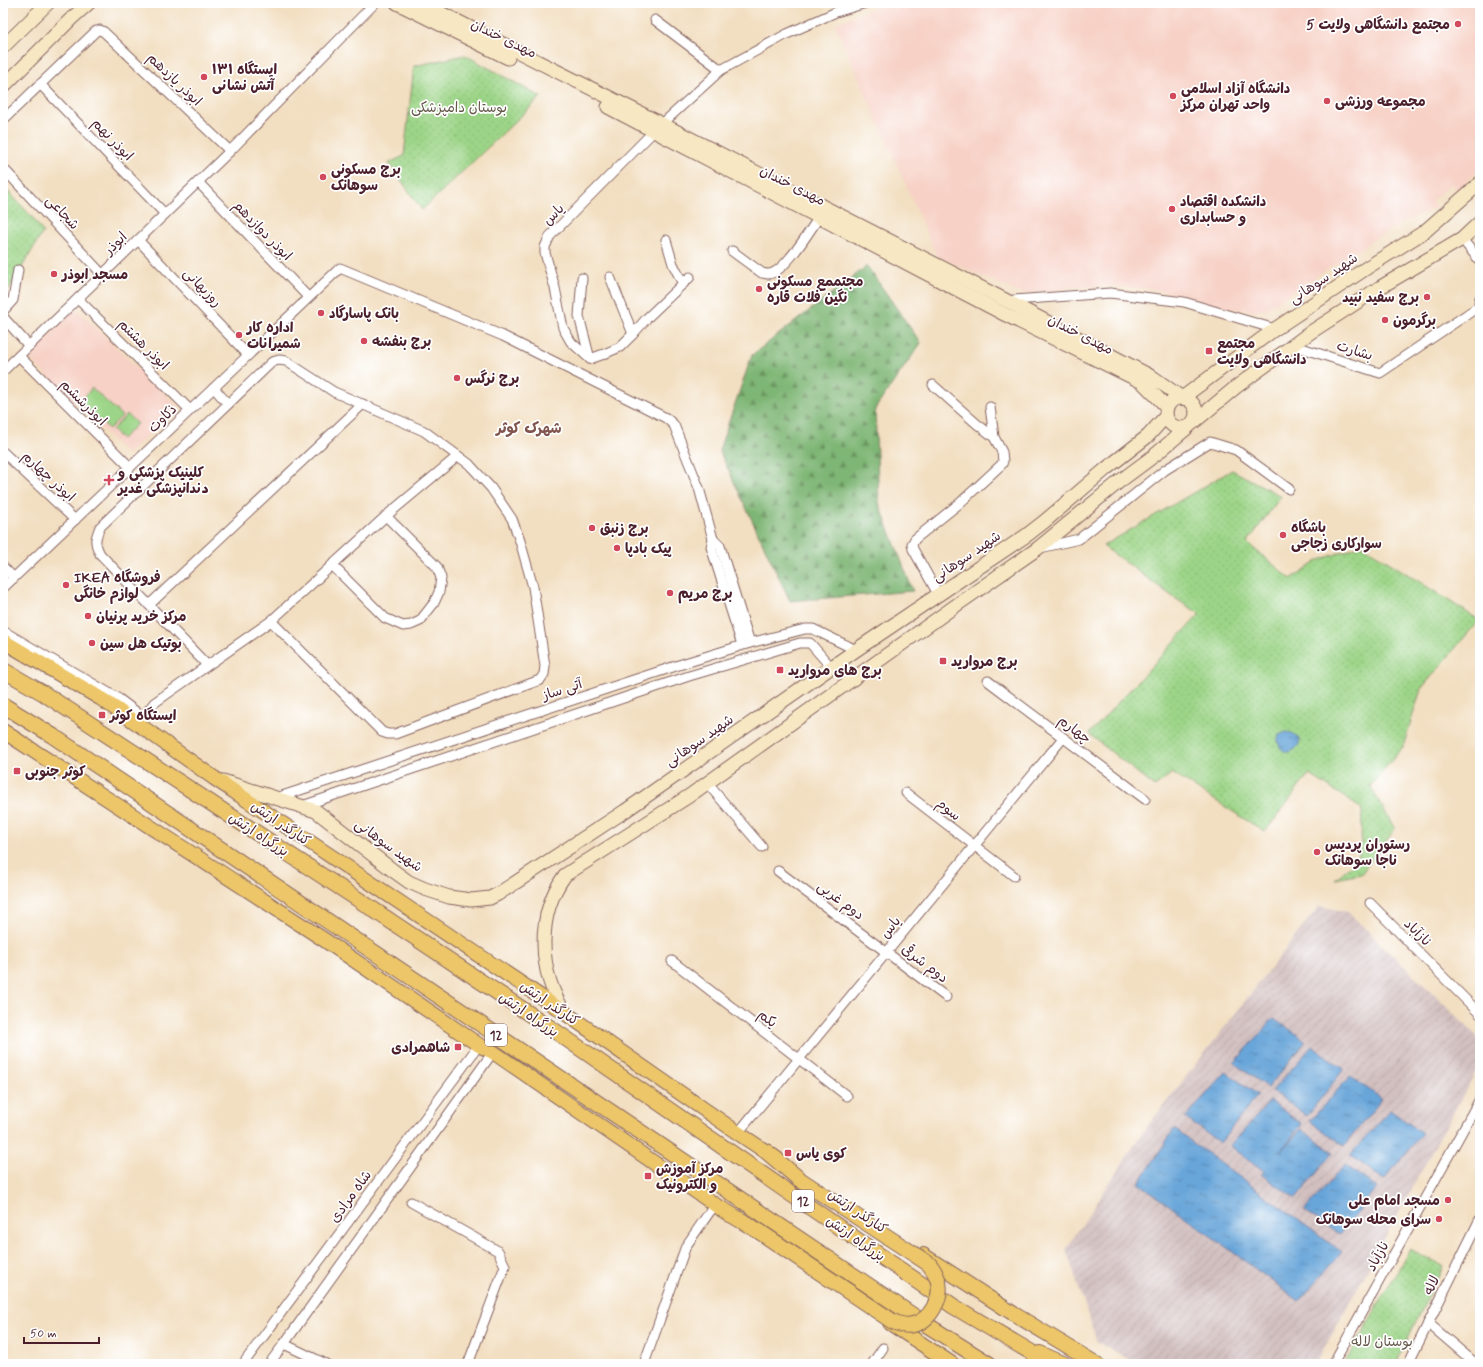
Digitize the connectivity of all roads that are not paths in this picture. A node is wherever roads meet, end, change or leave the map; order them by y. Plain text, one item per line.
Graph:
1 (48, 3) edge
2 (89, 3) edge
3 (375, 3) edge
4 (397, 3) edge
5 (421, 3) edge
6 (859, 4) edge
7 (655, 20) dead end
8 (3, 47) edge
9 (721, 70) junction
10 (40, 84) junction
11 (3, 87) edge
12 (3, 120) edge
13 (658, 128) junction
14 (230, 151) junction
15 (3, 168) edge
16 (198, 182) junction
17 (1480, 183) edge
18 (165, 214) junction
19 (819, 216) junction
20 (1480, 222) edge
21 (138, 240) junction
22 (666, 240) dead end
23 (1462, 240) junction
24 (732, 251) dead end
25 (1480, 261) edge
26 (18, 270) dead end
27 (102, 274) junction
28 (610, 277) dead end
29 (582, 278) dead end
30 (308, 297) junction
31 (1480, 298) edge
32 (78, 299) junction
33 (1014, 300) dead end
34 (3, 311) edge
35 (3, 317) edge
36 (1275, 329) junction
37 (633, 334) junction
38 (29, 346) junction
39 (1292, 346) junction
40 (248, 355) junction
41 (19, 356) junction
42 (590, 359) junction
43 (3, 371) edge
44 (933, 385) dead end
45 (214, 388) junction
46 (1182, 398) junction
47 (228, 404) junction
48 (363, 404) junction
49 (990, 407) dead end
50 (190, 410) junction
51 (1167, 412) junction
52 (1191, 424) junction
53 (994, 437) junction
54 (3, 452) edge
55 (458, 456) junction
56 (130, 467) junction
57 (1289, 489) dead end
58 (386, 516) junction
59 (75, 520) junction
60 (1026, 535) junction
61 (1038, 549) junction
62 (332, 565) junction
63 (3, 567) edge
64 (14, 578) junction
65 (3, 588) edge
66 (938, 594) junction
67 (149, 605) junction
68 (271, 621) junction
69 (3, 630) edge
70 (3, 641) edge
71 (746, 644) junction
72 (856, 650) junction
73 (3, 662) edge
74 (685, 663) junction
75 (207, 665) junction
76 (831, 667) junction
77 (3, 670) edge
78 (689, 676) junction
79 (988, 681) dead end
80 (43, 694) junction
81 (3, 705) edge
82 (140, 720) junction
83 (3, 731) edge
84 (1063, 738) junction
85 (214, 778) junction
86 (707, 783) junction
87 (320, 784) junction
88 (906, 793) dead end
89 (276, 798) junction
90 (326, 798) junction
91 (1145, 799) dead end
92 (302, 806) junction
93 (625, 811) junction
94 (635, 831) junction
95 (974, 846) junction
96 (762, 847) dead end
97 (778, 870) dead end
98 (1014, 876) dead end
99 (1370, 903) dead end
100 (887, 952) junction
101 (672, 961) dead end
102 (946, 997) dead end
103 (444, 1000) junction
104 (565, 1013) junction
105 (1480, 1014) edge
106 (479, 1045) junction
107 (493, 1052) junction
108 (799, 1059) junction
109 (544, 1088) junction
110 (847, 1096) dead end
111 (1480, 1099) edge
112 (738, 1133) junction
113 (768, 1152) junction
114 (410, 1202) dead end
115 (718, 1207) junction
116 (1480, 1219) edge
117 (1428, 1323) junction
118 (1015, 1343) junction
119 (284, 1344) junction
120 (883, 1348) dead end
121 (1340, 1359) edge
122 (244, 1364) edge
123 (269, 1364) edge
124 (326, 1364) edge
125 (468, 1364) edge
126 (644, 1364) edge
127 (872, 1364) edge
128 (952, 1364) edge
129 (989, 1364) edge
130 (1051, 1364) edge
131 (1065, 1364) edge
132 (1097, 1364) edge
133 (1334, 1364) edge
134 (1408, 1364) edge
135 (1476, 1364) edge

1 - 8 main road
2 - 11 main road
3 - 14 street, ابوذر
4 - 13 main road, مهدی خندان
5 - 13 main road, مهدی خندان
6 - 9 street, یاس
7 - 9 street
9 - 13 street, یاس
10 - 12 street
10 - 14 street, ابوذر یازدهم
10 - 18 street, ابوذر نهم
13 - 19 main road, مهدی خندان
13 - 42 street, یاس
13 - 46 main road, مهدی خندان
14 - 16 street, ابوذر
15 - 27 street, شجاعی
16 - 18 street, ابوذر
16 - 30 street, ابوذر دوازدهم
17 - 36 main road, شهید سوهانی
18 - 21 street, ابوذر
19 - 24 street
19 - 51 main road, مهدی خندان
20 - 23 main road
21 - 27 street, ابوذر
21 - 40 street, روزبهانی
22 - 37 street
23 - 25 street
23 - 39 main road
26 - 34 street
27 - 32 street, ابوذر
28 - 37 street
29 - 42 street
30 - 40 street, ذکاوت
30 - 71 street, ذکاوت
31 - 39 street, بشارت
32 - 38 street, ابوذر
32 - 50 street, ابوذر هشتم
33 - 36 street
35 - 38 street
36 - 46 main road, شهید سوهانی
37 - 42 street
38 - 41 street, ابوذر
39 - 52 main road
40 - 45 street, ذکاوت
41 - 43 street, ابوذر
41 - 56 street, ابوذرششم
44 - 53 street
45 - 47 street
45 - 50 street, ذکاوت
46 - 51 main road
46 - 52 main road
47 - 48 street
47 - 67 street
48 - 55 street
48 - 67 street
49 - 53 street
50 - 56 street, ذکاوت
51 - 52 main road
51 - 60 main road, شهید سوهانی
52 - 61 main road
53 - 66 street
54 - 59 street, ابوذر چهارم
55 - 58 street
55 - 68 street
56 - 59 street, ذکاوت
57 - 61 street
58 - 62 street
58 - 62 street
59 - 64 street, ذکاوت
60 - 61 main road
60 - 66 main road, شهید سوهانی
61 - 86 main road
62 - 68 street
63 - 64 street
64 - 65 street, ذکاوت
66 - 72 main road, شهید سوهانی
67 - 75 street
68 - 75 street
69 - 82 street
70 - 82 main road, کنارگذر ارتش
71 - 72 street, آتی ساز
71 - 74 street, آتی ساز
72 - 76 main road, شهید سوهانی
73 - 80 main road
74 - 78 street
74 - 87 street, آتی ساز
75 - 82 street
76 - 78 street, آتی ساز
76 - 93 main road, شهید سوهانی
77 - 80 highway, بزرگراه ارتش / 12
78 - 90 street, آتی ساز
79 - 84 street, چهارم
80 - 118 highway, بزرگراه ارتش / 12
81 - 103 highway, 12
82 - 85 main road, کنارگذر ارتش
83 - 106 main road
84 - 91 street, چهارم
84 - 95 street, یاس
85 - 89 main road, شهید سوهانی
85 - 104 main road, کنارگذر ارتش
86 - 94 main road
86 - 96 street
87 - 89 street, آتی ساز
87 - 90 street
88 - 95 street, سوم
89 - 92 main road, شهید سوهانی
90 - 92 street, آتی ساز
92 - 93 main road, شهید سوهانی
93 - 94 main road
94 - 104 main road
95 - 98 street, سوم
95 - 100 street, یاس
97 - 100 street, دوم غربی
99 - 105 street, نازآباد
100 - 102 street, دوم شرقی
100 - 108 street, یاس
101 - 108 street, یکم
103 - 109 main road
103 - 129 highway, 12
104 - 112 main road, کنارگذر ارتش
106 - 107 main road
106 - 122 street, شاه مرادی
107 - 109 main road
107 - 119 street
108 - 110 street, یکم
108 - 112 street, یاس
109 - 115 main road
111 - 121 street, نازآباد
112 - 113 main road, کنارگذر ارتش
113 - 115 highway, bridge
113 - 132 main road, کنارگذر ارتش
114 - 125 street
115 - 126 street
115 - 128 main road
116 - 117 street, لاله
117 - 134 street, لاله
117 - 135 street
118 - 130 highway, بزرگراه ارتش / 12
118 - 131 main road
119 - 123 street
119 - 124 street
120 - 127 street
121 - 133 street, نازآباد

